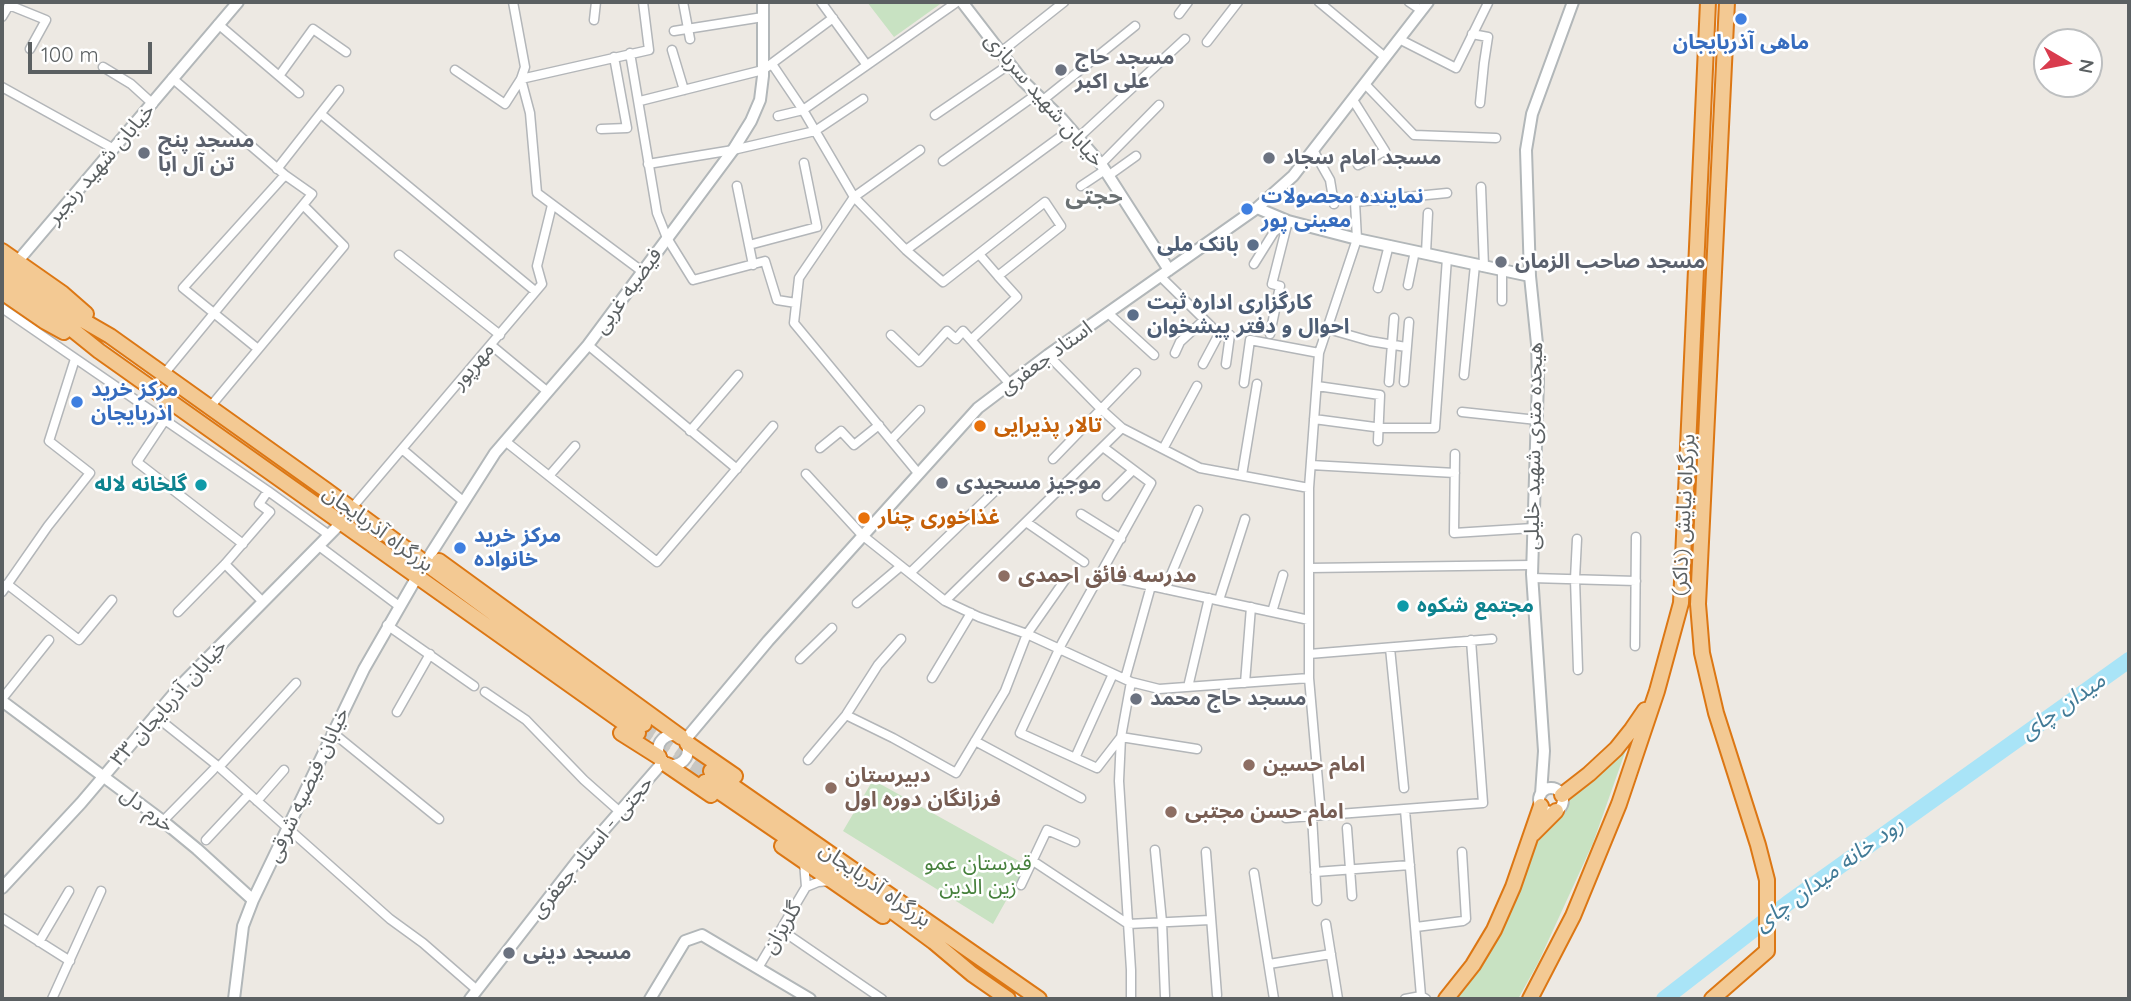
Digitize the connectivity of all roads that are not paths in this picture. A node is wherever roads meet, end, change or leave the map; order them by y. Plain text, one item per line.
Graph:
1 (238, 2) edge
2 (513, 2) edge
3 (596, 2) edge
4 (643, 2) edge
5 (683, 2) edge
6 (763, 2) edge
7 (821, 2) edge
8 (960, 2) edge
9 (1063, 2) edge
10 (1188, 2) edge
11 (1238, 2) edge
12 (1319, 2) edge
13 (1409, 2) edge
14 (1573, 2) edge
15 (1707, 2) edge
16 (1727, 2) edge
17 (10, 3) edge
18 (1488, 3) edge
19 (1424, 6) edge
20 (1179, 14) dead end
21 (763, 17) junction
22 (2, 18) edge
23 (832, 18) junction
24 (594, 20) dead end
25 (218, 24) junction
26 (1135, 26) dead end
27 (688, 27) junction
28 (674, 31) dead end
29 (1472, 34) junction
30 (690, 39) dead end
31 (1185, 39) dead end
32 (1399, 39) junction
33 (1207, 42) dead end
34 (30, 49) dead end
35 (672, 50) dead end
36 (346, 52) dead end
37 (1001, 52) junction
38 (631, 53) junction
39 (614, 57) junction
40 (1385, 57) junction
41 (866, 64) junction
42 (1010, 64) junction
43 (103, 66) dead end
44 (768, 67) junction
45 (455, 70) dead end
46 (279, 76) junction
47 (172, 78) junction
48 (521, 79) junction
49 (1365, 84) junction
50 (2, 87) edge
51 (339, 90) dead end
52 (684, 90) junction
53 (299, 93) dead end
54 (1040, 97) junction
55 (863, 99) dead end
56 (1353, 100) junction
57 (640, 101) junction
58 (1480, 103) dead end
59 (153, 104) junction
60 (1159, 105) dead end
61 (803, 110) junction
62 (321, 114) junction
63 (935, 115) dead end
64 (778, 116) dead end
65 (601, 129) dead end
66 (815, 131) junction
67 (1074, 133) junction
68 (1496, 138) dead end
69 (114, 149) junction
70 (733, 150) junction
71 (920, 150) dead end
72 (1313, 150) junction
73 (1136, 156) dead end
74 (943, 161) dead end
75 (804, 163) dead end
76 (648, 164) junction
77 (1358, 165) dead end
78 (277, 169) junction
79 (1105, 170) junction
80 (285, 175) junction
81 (737, 186) dead end
82 (1081, 186) dead end
83 (1481, 187) dead end
84 (1447, 193) dead end
85 (854, 197) junction
86 (1334, 204) dead end
87 (303, 205) junction
88 (552, 205) junction
89 (1256, 208) junction
90 (1428, 213) dead end
91 (1288, 221) junction
92 (667, 239) junction
93 (1357, 239) junction
94 (749, 245) junction
95 (1389, 245) junction
96 (906, 250) junction
97 (2, 251) edge
98 (1420, 252) junction
99 (979, 254) junction
100 (399, 255) dead end
101 (1447, 258) junction
102 (17, 262) junction
103 (2, 264) edge
104 (1254, 264) dead end
105 (754, 265) junction
106 (1479, 266) junction
107 (1502, 271) junction
108 (643, 272) junction
109 (1165, 273) junction
110 (998, 276) junction
111 (1530, 276) junction
112 (2, 278) edge
113 (1408, 285) dead end
114 (1378, 288) dead end
115 (536, 291) junction
116 (2, 292) edge
117 (1502, 301) dead end
118 (796, 303) junction
119 (2, 309) edge
120 (214, 313) junction
121 (1108, 313) junction
122 (1394, 318) dead end
123 (1204, 320) junction
124 (1409, 322) dead end
125 (1328, 329) junction
126 (1219, 334) junction
127 (1270, 334) dead end
128 (500, 335) junction
129 (891, 335) dead end
130 (110, 336) junction
131 (971, 340) junction
132 (1392, 344) junction
133 (491, 345) junction
134 (589, 345) junction
135 (1406, 347) junction
136 (258, 349) junction
137 (99, 351) junction
138 (1175, 353) dead end
139 (1319, 354) junction
140 (1048, 355) junction
141 (1154, 355) dead end
142 (75, 359) junction
143 (1203, 364) dead end
144 (1226, 364) dead end
145 (1136, 373) dead end
146 (164, 374) junction
147 (738, 375) dead end
148 (1464, 375) dead end
149 (1389, 382) dead end
150 (1404, 382) dead end
151 (1244, 383) dead end
152 (1010, 384) junction
153 (1257, 384) dead end
154 (1198, 386) dead end
155 (1317, 386) junction
156 (548, 392) junction
157 (210, 407) junction
158 (920, 410) dead end
159 (1102, 410) junction
160 (1462, 412) dead end
161 (1314, 419) junction
162 (1537, 419) junction
163 (165, 420) junction
164 (879, 425) junction
165 (773, 426) dead end
166 (1379, 427) junction
167 (1122, 428) junction
168 (690, 431) junction
169 (891, 440) junction
170 (505, 441) junction
171 (1378, 441) dead end
172 (575, 446) dead end
173 (1103, 447) junction
174 (820, 448) dead end
175 (402, 449) junction
176 (1163, 449) junction
177 (1455, 454) dead end
178 (1053, 459) dead end
179 (1311, 466) junction
180 (737, 469) junction
181 (1133, 470) junction
182 (918, 473) junction
183 (1455, 473) junction
184 (806, 474) dead end
185 (1242, 475) junction
186 (549, 476) junction
187 (998, 488) dead end
188 (1309, 488) junction
189 (268, 491) junction
190 (1107, 496) dead end
191 (464, 502) junction
192 (351, 509) junction
193 (1198, 510) dead end
194 (1081, 514) dead end
195 (1245, 519) dead end
196 (342, 522) junction
197 (1026, 522) junction
198 (1533, 528) junction
199 (366, 529) junction
200 (329, 535) junction
201 (862, 535) junction
202 (1636, 537) dead end
203 (1121, 539) junction
204 (1577, 540) dead end
205 (243, 544) junction
206 (319, 546) junction
207 (430, 555) junction
208 (1084, 562) dead end
209 (225, 564) junction
210 (1532, 565) junction
211 (901, 566) junction
212 (1309, 568) junction
213 (911, 573) junction
214 (1101, 575) junction
215 (1283, 575) dead end
216 (1067, 577) dead end
217 (1532, 578) junction
218 (1575, 579) junction
219 (1636, 581) junction
220 (414, 582) junction
221 (1151, 586) junction
222 (4, 588) edge
223 (1165, 589) junction
224 (1214, 599) junction
225 (112, 600) dead end
226 (945, 601) junction
227 (263, 602) junction
228 (857, 603) dead end
229 (399, 606) junction
230 (1251, 607) junction
231 (178, 612) dead end
232 (1272, 612) junction
233 (971, 613) junction
234 (1309, 620) junction
235 (387, 625) junction
236 (832, 628) dead end
237 (1027, 634) junction
238 (901, 639) dead end
239 (1492, 639) dead end
240 (49, 640) dead end
241 (1471, 640) junction
242 (1061, 646) junction
243 (1635, 646) dead end
244 (1390, 648) junction
245 (430, 654) junction
246 (1309, 654) junction
247 (800, 659) dead end
248 (1577, 670) dead end
249 (1113, 674) junction
250 (932, 678) dead end
251 (1309, 678) junction
252 (1128, 681) junction
253 (296, 683) dead end
254 (1245, 683) junction
255 (474, 686) dead end
256 (1188, 687) junction
257 (1657, 691) junction
258 (485, 692) dead end
259 (2, 700) edge
260 (397, 712) dead end
261 (154, 715) junction
262 (846, 715) junction
263 (638, 726) junction
264 (332, 732) junction
265 (1121, 737) junction
266 (684, 740) junction
267 (975, 741) junction
268 (1197, 749) dead end
269 (1074, 758) junction
270 (808, 760) dead end
271 (663, 761) junction
272 (216, 768) junction
273 (284, 771) dead end
274 (1630, 772) junction
275 (1590, 774) junction
276 (103, 777) junction
277 (709, 777) junction
278 (1404, 788) dead end
279 (249, 793) junction
280 (1549, 796) junction
281 (1081, 798) dead end
282 (257, 801) junction
283 (1405, 810) junction
284 (619, 811) junction
285 (1556, 811) junction
286 (1312, 816) junction
287 (1321, 816) junction
288 (1286, 818) dead end
289 (439, 819) dead end
290 (163, 821) junction
291 (288, 828) junction
292 (1347, 828) dead end
293 (1530, 838) junction
294 (206, 840) dead end
295 (1075, 842) dead end
296 (1155, 850) dead end
297 (1206, 852) dead end
298 (1462, 852) dead end
299 (1033, 861) junction
300 (804, 862) junction
301 (1410, 865) junction
302 (1350, 869) junction
303 (1315, 872) junction
304 (1254, 873) dead end
305 (832, 881) junction
306 (1021, 885) dead end
307 (806, 887) junction
308 (2, 888) edge
309 (69, 891) dead end
310 (101, 891) dead end
311 (1352, 896) dead end
312 (253, 900) junction
313 (1317, 901) dead end
314 (2, 918) edge
315 (1210, 920) junction
316 (1162, 922) junction
317 (1128, 923) junction
318 (1326, 924) dead end
319 (1416, 926) junction
320 (790, 936) dead end
321 (41, 943) junction
322 (1331, 954) junction
323 (70, 961) junction
324 (1269, 964) junction
325 (758, 968) junction
326 (972, 974) junction
327 (474, 994) edge
328 (1217, 995) dead end
329 (1165, 996) dead end
330 (1424, 997) edge
331 (52, 999) edge
332 (234, 999) edge
333 (650, 999) edge
334 (810, 999) edge
335 (882, 999) edge
336 (1008, 999) edge
337 (1039, 999) edge
338 (1131, 999) edge
339 (1274, 999) edge
340 (1338, 999) edge
341 (1405, 999) edge
342 (1446, 999) edge
343 (1530, 999) edge
344 (1712, 999) edge

1 - 25 street, خیابان شهید رنجبر
2 - 48 street
3 - 24 street
4 - 38 street
5 - 27 street
6 - 21 street, فیضیه غربی
7 - 23 street
8 - 37 street, خیابان شهید سربازی
8 - 41 street
9 - 37 street
10 - 20 street
11 - 33 street
12 - 40 street
13 - 19 street
14 - 111 street, هیجده متری شهید خلیلی
15 - 257 highway, بزرگراه نیایش (ذاکر)
16 - 344 highway, بزرگراه نیایش (ذاکر)
17 - 22 street
17 - 34 street
18 - 29 street
19 - 32 street, استاد جعفری
21 - 27 street
21 - 44 street, فیضیه غربی
23 - 41 street
23 - 44 street
25 - 46 street
25 - 47 street, خیابان شهید رنجبر
26 - 54 street
27 - 28 street
27 - 30 street
29 - 32 street
29 - 58 street
31 - 67 street
32 - 40 street, استاد جعفری
35 - 52 street
36 - 46 street
37 - 42 street, خیابان شهید سربازی
38 - 39 street
38 - 57 street
39 - 48 street
39 - 65 street
40 - 49 street, استاد جعفری
41 - 61 street
42 - 54 street, خیابان شهید سربازی
42 - 63 street
43 - 59 street
44 - 52 street
44 - 61 street
44 - 70 street, فیضیه غربی
45 - 48 street
46 - 53 street
47 - 59 street, خیابان شهید رنجبر
47 - 78 street
48 - 88 street
49 - 56 street, استاد جعفری
49 - 68 street
50 - 69 street
51 - 62 street
52 - 57 street
54 - 67 street, خیابان شهید سربازی
54 - 74 street
55 - 66 street
56 - 72 street, استاد جعفری
56 - 77 street
57 - 76 street
59 - 69 street, خیابان شهید رنجبر
60 - 79 street
61 - 64 street
61 - 66 street
62 - 78 street
62 - 115 street
66 - 70 street
66 - 85 street
67 - 79 street, خیابان شهید سربازی
67 - 96 street
69 - 102 street, خیابان شهید رنجبر
70 - 76 street
70 - 92 street, فیضیه غربی
71 - 85 street
72 - 86 street
72 - 89 street, استاد جعفری
73 - 79 street
75 - 94 street
76 - 92 street
78 - 80 street
79 - 82 street
79 - 109 street, خیابان شهید سربازی
80 - 87 street
80 - 120 street
81 - 94 street
83 - 106 street
84 - 93 street
85 - 96 street
85 - 118 street
87 - 120 street
87 - 136 street
88 - 108 street
88 - 115 street
89 - 91 street
89 - 109 street, استاد جعفری
90 - 98 street
91 - 93 street
91 - 104 street
91 - 127 street
92 - 105 street
92 - 108 street, فیضیه غربی
93 - 95 street
93 - 125 street
94 - 105 street
95 - 98 street
95 - 114 street
96 - 99 street
97 - 102 highway, بزرگراه آذربایجان
98 - 101 street
98 - 113 street
99 - 110 street
99 - 110 street
100 - 128 street
101 - 106 street
101 - 166 street
102 - 130 highway, بزرگراه آذربایجان
103 - 130 highway, بزرگراه آذربایجان
105 - 118 street
106 - 107 street
106 - 148 street
107 - 111 street
107 - 117 street
108 - 134 street, فیضیه غربی
109 - 121 street, استاد جعفری
109 - 123 street
110 - 131 street
111 - 162 street, هیجده متری شهید خلیلی
112 - 137 highway, بزرگراه آذربایجان
115 - 128 street, مهرپور
116 - 137 highway, بزرگراه آذربایجان
118 - 164 street
119 - 142 street
120 - 136 street
120 - 146 street
121 - 140 street, استاد جعفری
121 - 141 street
122 - 132 street
123 - 126 street
123 - 138 street
124 - 135 street
125 - 132 street
125 - 139 street
126 - 143 street
126 - 144 street
128 - 133 street, مهرپور
129 - 131 street
130 - 146 highway, بزرگراه آذربایجان
131 - 152 street
132 - 135 street
132 - 149 street
133 - 156 street
133 - 175 street, مهرپور
134 - 156 street, فیضیه غربی
134 - 168 street
135 - 150 street
136 - 157 street
137 - 196 highway, بزرگراه آذربایجان
139 - 151 street
139 - 155 street
140 - 152 street, استاد جعفری
140 - 159 street
142 - 163 street
142 - 222 street
145 - 159 street
146 - 157 highway, بزرگراه آذربایجان
147 - 168 street
152 - 182 street, استاد جعفری
153 - 185 street
154 - 176 street
155 - 161 street
155 - 166 street
156 - 170 street, فیضیه غربی
157 - 192 highway, بزرگراه آذربایجان
158 - 169 street
159 - 167 street
159 - 178 street
160 - 162 street
161 - 166 street
161 - 179 street
162 - 198 street, هیجده متری شهید خلیلی
163 - 189 street
163 - 205 street
164 - 169 street
164 - 174 street
165 - 180 street
166 - 171 street
167 - 173 street
167 - 176 street
168 - 180 street
169 - 182 street
170 - 186 street
170 - 191 street, فیضیه غربی
172 - 186 street
173 - 181 street
173 - 197 street
175 - 191 street
175 - 192 street, مهرپور
176 - 185 street
177 - 183 street
179 - 183 street
179 - 188 street
180 - 186 street
181 - 190 street
181 - 203 street
182 - 201 street, استاد جعفری
183 - 198 street
184 - 201 street
185 - 188 street
187 - 213 street
188 - 212 street
189 - 200 street
189 - 205 street
191 - 207 street, فیضیه غربی
192 - 199 highway, بزرگراه آذربایجان
193 - 223 street
194 - 203 street
195 - 224 street
196 - 199 highway, بزرگراه آذربایجان
196 - 200 street, خیابان آذربایجان ۳۳
197 - 208 street
197 - 226 street
198 - 210 street, هیجده متری شهید خلیلی
199 - 207 highway
199 - 220 highway
199 - 263 highway, بزرگراه آذربایجان
200 - 206 street, خیابان آذربایجان ۳۳
201 - 211 street
201 - 266 street, استاد جعفری
202 - 219 street
203 - 214 street
204 - 218 street
205 - 209 street
206 - 227 street, خیابان آذربایجان ۳۳
206 - 229 street
207 - 263 highway
209 - 227 street
209 - 231 street
210 - 212 street
210 - 217 street, هیجده متری شهید خلیلی
211 - 213 street
211 - 228 street
212 - 234 street
213 - 226 street
214 - 221 street
214 - 242 street
215 - 232 street
216 - 237 street
217 - 218 street
217 - 280 street, هیجده متری شهید خلیلی
218 - 219 street
218 - 248 street
219 - 243 street
220 - 229 street, خیابان فیضیه شرقی
220 - 263 highway
221 - 223 street
221 - 252 street
222 - 225 street
223 - 224 street
224 - 230 street
224 - 256 street
226 - 233 street
227 - 261 street, خیابان آذربایجان ۳۳
229 - 235 street, خیابان فیضیه شرقی
230 - 232 street
230 - 254 street
232 - 234 street
233 - 237 street
233 - 250 street
234 - 246 street
235 - 245 street
235 - 264 street, خیابان فیضیه شرقی
236 - 247 street
237 - 242 street
237 - 267 street
238 - 262 street
239 - 241 street
240 - 259 street
241 - 244 street
241 - 283 street
242 - 249 street
242 - 269 street
244 - 246 street
244 - 278 street
245 - 255 street
245 - 260 street
246 - 251 street
249 - 252 street
249 - 269 street
251 - 254 street
251 - 287 street
252 - 256 street
252 - 265 street
253 - 272 street
254 - 256 street
257 - 274 highway, بزرگراه نیایش (ذاکر)
257 - 275 highway
258 - 284 street
259 - 276 street, خرم دل
261 - 272 street
261 - 276 street, خیابان آذربایجان ۳۳
262 - 267 street
262 - 270 street
263 - 266 highway
263 - 271 highway
264 - 289 street
264 - 291 street, خیابان فیضیه شرقی
265 - 268 street
265 - 269 street
265 - 317 street
266 - 271 street
266 - 271 street
266 - 277 highway
267 - 281 street
271 - 277 highway
271 - 284 street, حجتی - استاد جعفری
272 - 279 street
272 - 290 street
273 - 282 street
274 - 275 highway
274 - 343 highway, بزرگراه نیایش (ذاکر)
275 - 280 highway
276 - 290 street, خرم دل
276 - 308 street, خیابان آذربایجان ۳۳
277 - 300 highway
277 - 326 highway, بزرگراه آذربایجان
277 - 337 highway, بزرگراه آذربایجان
279 - 282 street
279 - 294 street
280 - 285 street
280 - 285 street, هیجده متری شهید خلیلی
280 - 293 highway
282 - 291 street
283 - 287 street
283 - 301 street
284 - 327 street, حجتی - استاد جعفری
285 - 293 highway
286 - 287 street
286 - 288 street
286 - 303 street
290 - 312 street, خرم دل
291 - 312 street, خیابان فیضیه شرقی
291 - 327 street
292 - 302 street
293 - 342 highway
295 - 299 street
296 - 316 street
297 - 315 street
298 - 319 street
299 - 306 street
299 - 317 street
300 - 305 highway
300 - 307 street, گلریزان
301 - 302 street
301 - 319 street
302 - 303 street
302 - 311 street
303 - 313 street
304 - 324 street
305 - 307 street, گلریزان
305 - 326 highway
307 - 325 street, گلریزان
309 - 321 street
310 - 323 street
312 - 332 street, خیابان فیضیه شرقی
314 - 321 street
315 - 316 street
315 - 328 street
316 - 317 street
316 - 329 street
317 - 338 street
318 - 322 street
319 - 330 street
320 - 335 street
321 - 323 street
322 - 324 street
322 - 340 street
323 - 331 street
324 - 339 street
325 - 333 street, گلریزان
325 - 334 street, گلریزان
326 - 336 highway, بزرگراه آذربایجان
330 - 341 street

